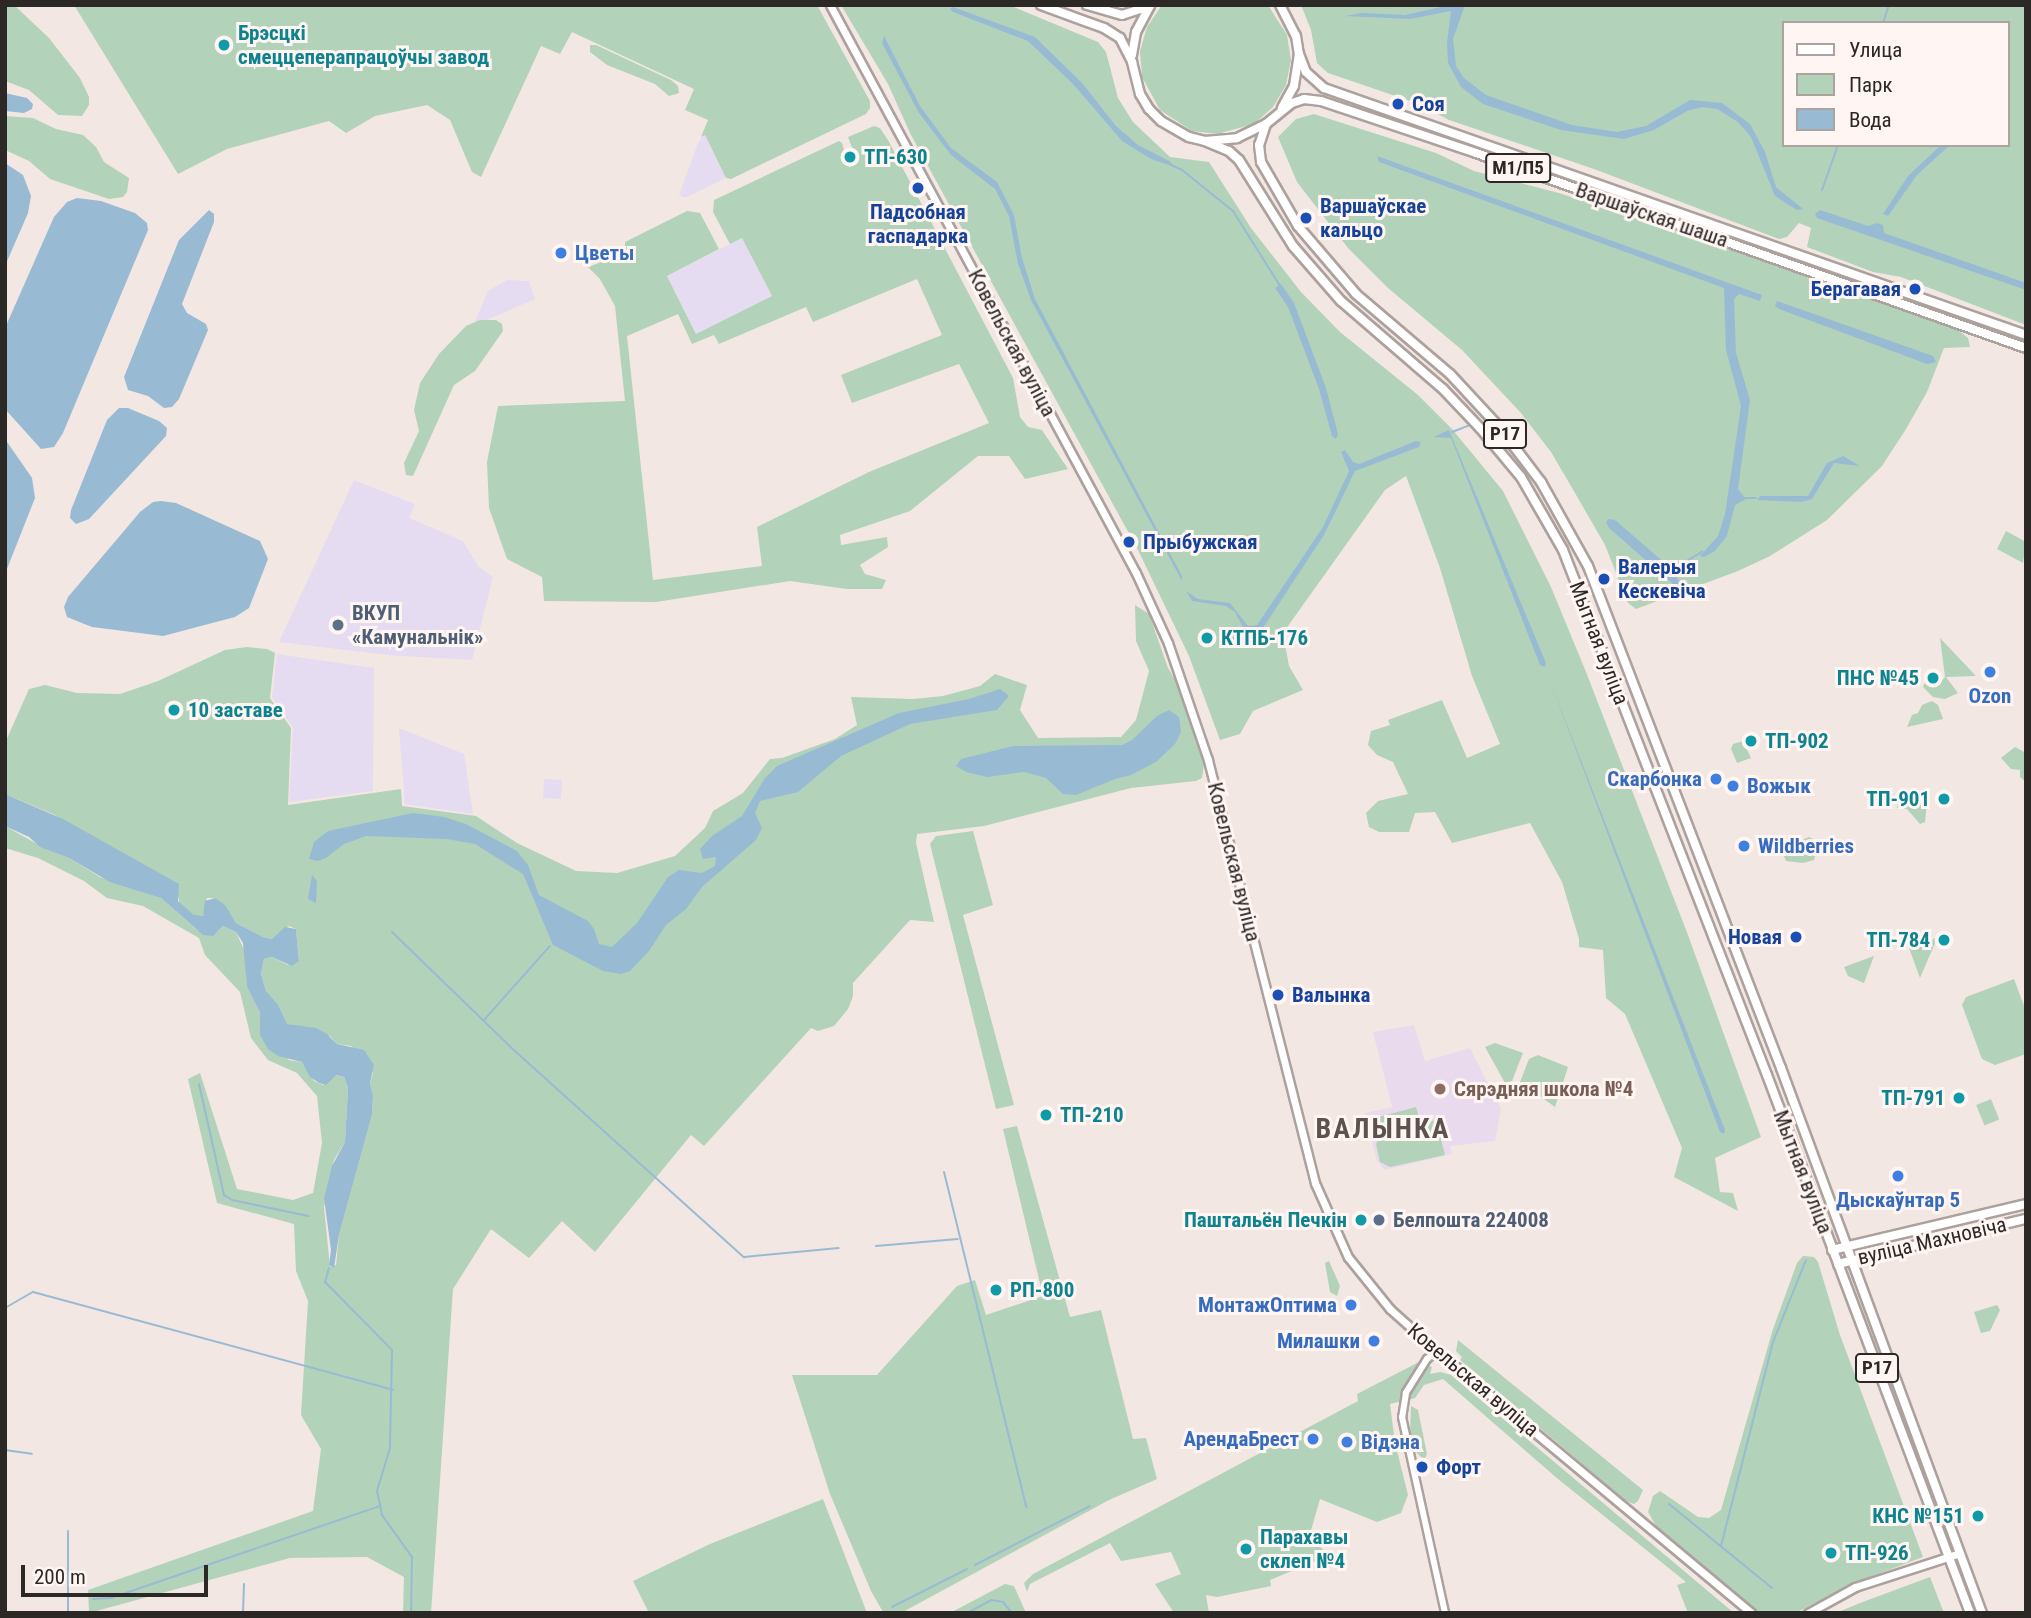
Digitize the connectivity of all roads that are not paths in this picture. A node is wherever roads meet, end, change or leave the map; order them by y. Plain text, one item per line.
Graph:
1 (830, 5) edge
2 (1041, 5) edge
3 (1087, 5) edge
4 (1280, 5) edge
5 (1150, 6) edge
6 (1299, 54) junction
7 (1132, 62) junction
8 (1278, 113) junction
9 (1266, 124) junction
10 (1205, 141) junction
11 (2026, 335) edge
12 (2026, 348) edge
13 (2026, 1204) edge
14 (2026, 1219) edge
15 (1846, 1246) junction
16 (1832, 1250) junction
17 (1851, 1261) junction
18 (1838, 1264) junction
19 (1437, 1351) junction
20 (1960, 1552) junction
21 (1948, 1556) junction
22 (1445, 1613) edge
23 (1751, 1613) edge
24 (1808, 1613) edge
25 (1970, 1613) edge
26 (1982, 1613) edge

1 - 19 main road, Ковельская вуліца
2 - 7 main road, Варшаўская шаша / М1/П5
3 - 5 main road, Варшаўская шаша / М1/П5
4 - 6 main road, Варшаўская шаша / М1/П5
5 - 7 main road, Варшаўская шаша / М1/П5
6 - 8 main road, Варшаўская шаша / М1/П5
6 - 11 main road, Варшаўская шаша / М1/П5
7 - 10 main road, Варшаўская шаша / М1/П5
8 - 9 main road, Варшаўская шаша / М1/П5
8 - 12 main road, Варшаўская шаша / М1/П5
9 - 10 main road, Варшаўская шаша / М1/П5
9 - 15 main road, Мытная вуліца / Р17
10 - 16 main road, Мытная вуліца / Р17
13 - 15 main road, вуліца Махновіча
14 - 17 main road, вуліца Махновіча
15 - 16 main road, Мытная вуліца
15 - 17 main road, Мытная вуліца / Р17
16 - 18 main road, Мытная вуліца / Р17
17 - 18 main road, вуліца Махновіча
17 - 20 main road, Мытная вуліца / Р17
18 - 21 main road, Мытная вуліца / Р17
19 - 22 street
19 - 23 main road, Ковельская вуліца
20 - 21 main road
20 - 26 main road, Мытная вуліца / Р17
21 - 24 main road
21 - 25 main road, Мытная вуліца / Р17

